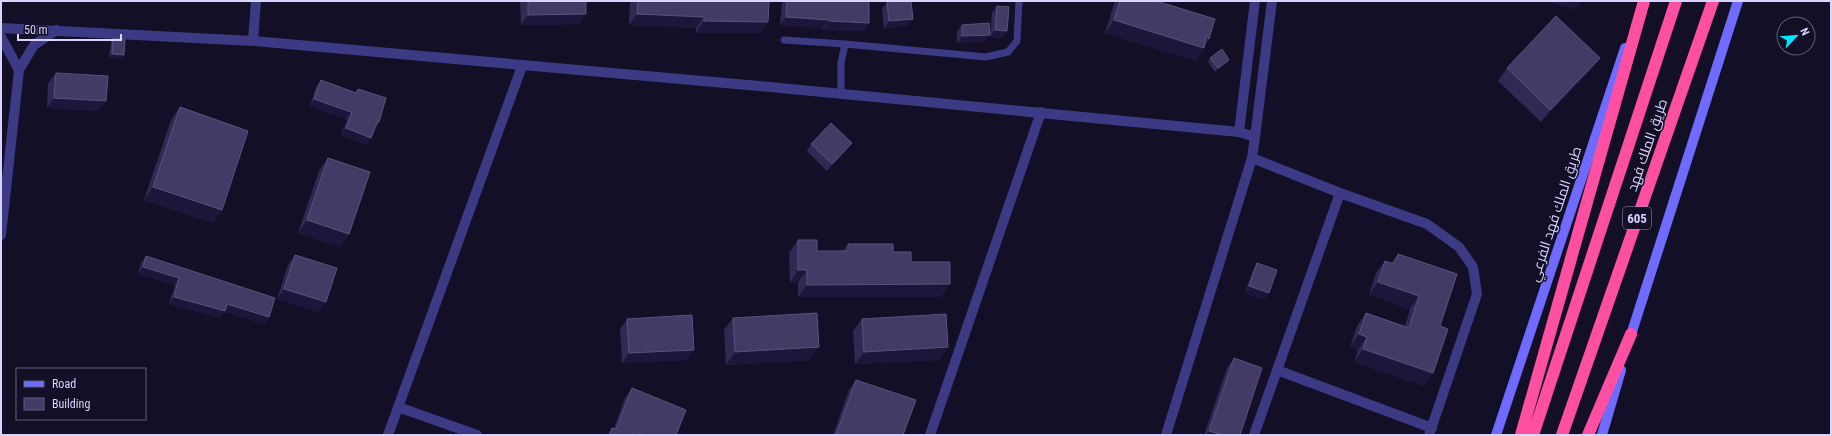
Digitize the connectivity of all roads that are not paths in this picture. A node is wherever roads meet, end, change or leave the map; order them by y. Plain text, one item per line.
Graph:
1 (256, 1) edge
2 (1019, 1) edge
3 (1255, 1) edge
4 (1272, 1) edge
5 (1641, 1) edge
6 (1644, 1) edge
7 (1676, 1) edge
8 (1713, 1) edge
9 (1738, 1) edge
10 (1, 28) edge
11 (56, 30) junction
12 (1, 37) edge
13 (784, 40) dead end
14 (254, 42) junction
15 (845, 44) junction
16 (522, 66) junction
17 (19, 70) junction
18 (841, 94) junction
19 (1041, 112) junction
20 (1239, 132) junction
21 (1254, 137) junction
22 (1252, 158) junction
23 (1340, 193) junction
24 (1, 235) edge
25 (1631, 334) junction
26 (1277, 370) junction
27 (398, 407) junction
28 (1430, 432) edge
29 (388, 435) edge
30 (477, 435) edge
31 (930, 435) edge
32 (1166, 435) edge
33 (1254, 435) edge
34 (1496, 435) edge
35 (1521, 435) edge
36 (1533, 435) edge
37 (1562, 435) edge
38 (1588, 435) edge
39 (1602, 435) edge

1 - 14 street
2 - 15 lane
3 - 20 street
4 - 21 street
5 - 34 main road, طريق الملك فهد الفرعي
6 - 35 highway
7 - 36 highway, طريق الملك فهد / 605
8 - 37 highway, طريق الملك فهد / 605
9 - 25 main road
10 - 11 street
11 - 14 street
11 - 17 street
12 - 17 street
13 - 15 lane
14 - 16 street
15 - 18 lane
16 - 18 street
16 - 27 street
17 - 24 street
18 - 19 street
19 - 20 street
19 - 31 street
20 - 21 street
21 - 22 street
22 - 23 street
22 - 32 street
23 - 26 street
23 - 28 street
25 - 38 highway
25 - 39 main road
26 - 28 street
26 - 33 street
27 - 29 street
27 - 30 street

